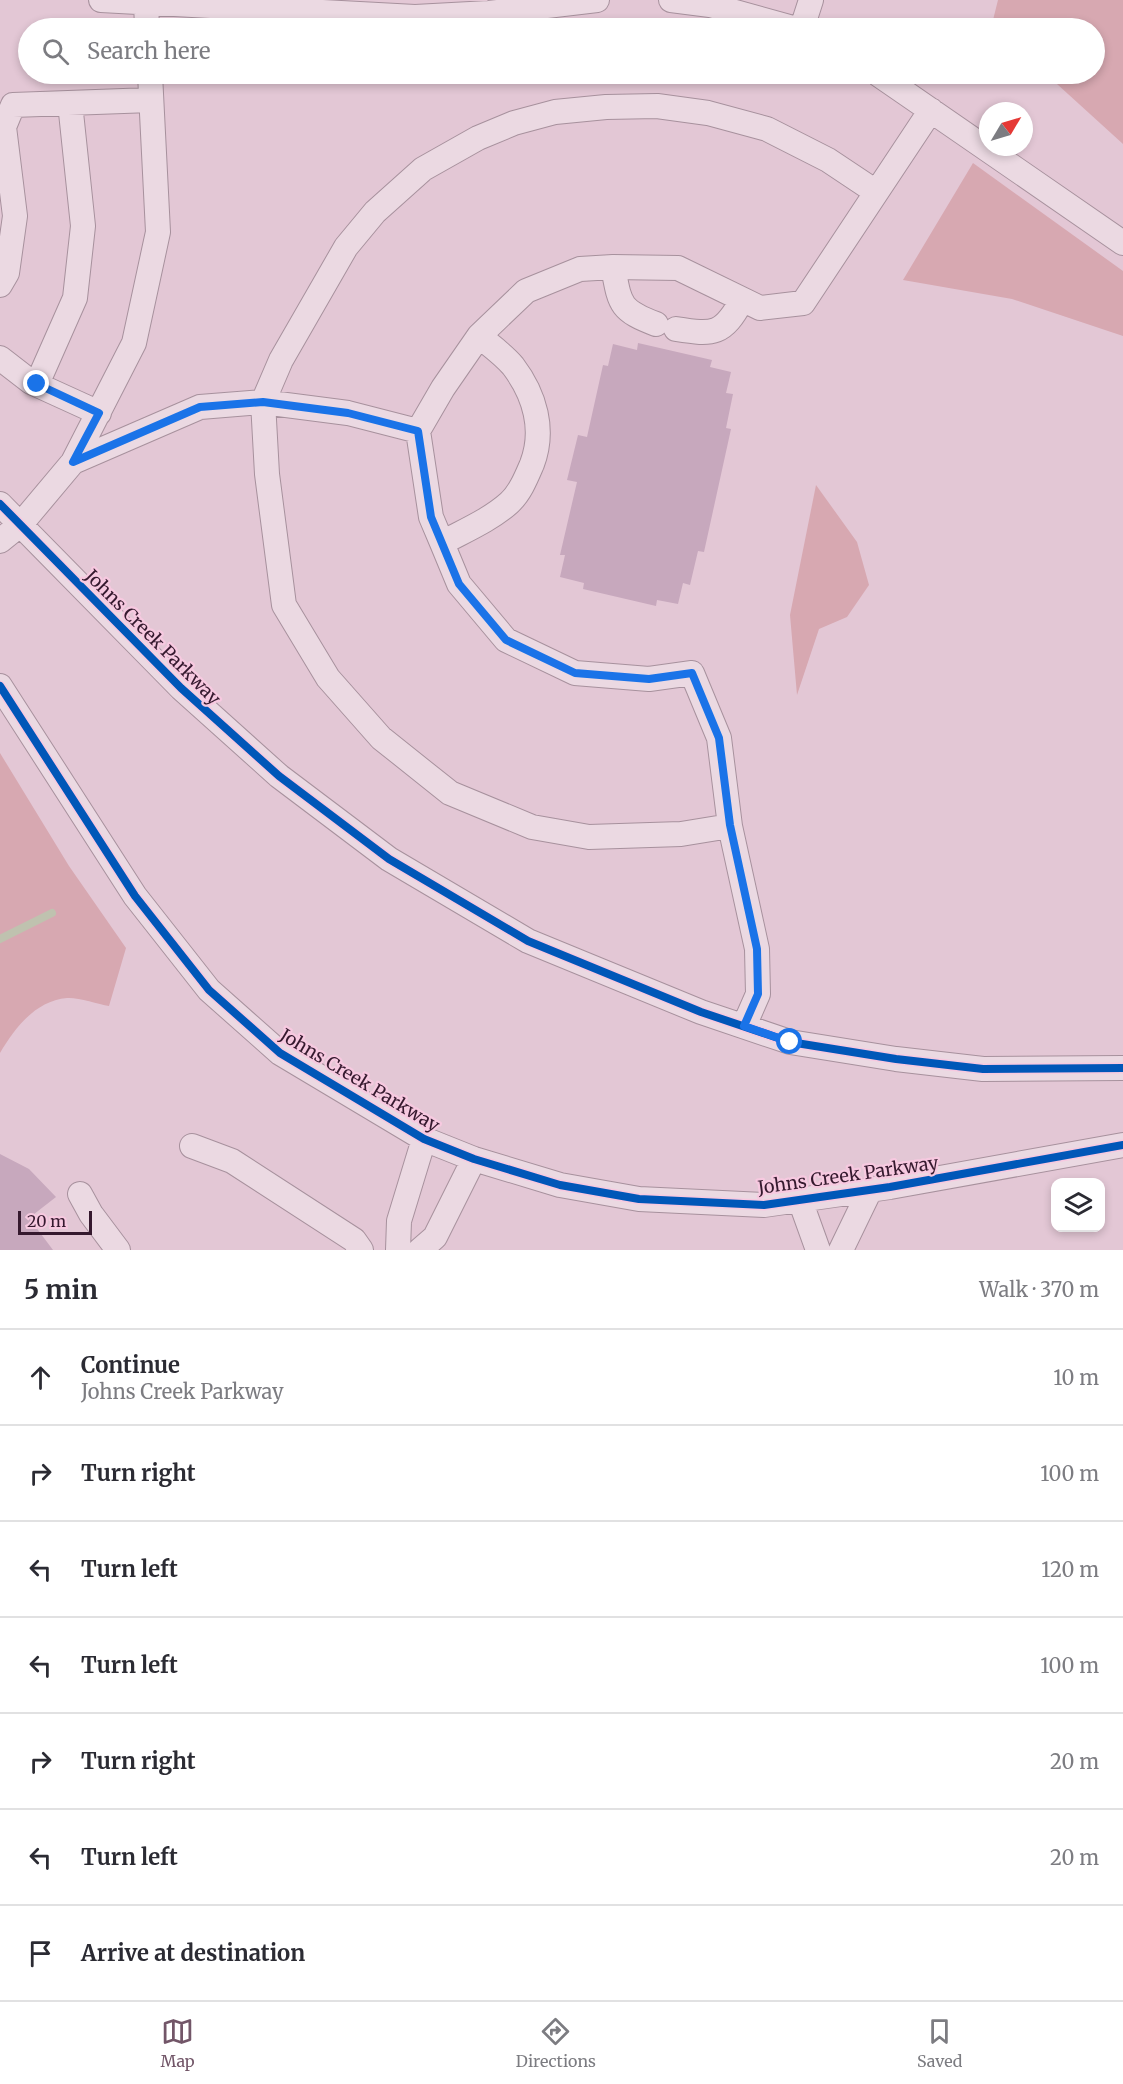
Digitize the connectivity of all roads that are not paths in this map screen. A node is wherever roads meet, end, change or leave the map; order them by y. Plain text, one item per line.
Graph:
1 (101, 0) edge
2 (597, 0) edge
3 (671, 0) edge
4 (812, 0) edge
5 (146, 2) junction
6 (487, 7) edge
7 (147, 18) edge
8 (757, 18) edge
9 (806, 18) edge
10 (150, 84) edge
11 (893, 84) edge
12 (151, 100) junction
13 (70, 103) junction
14 (931, 110) junction
15 (876, 192) junction
16 (1123, 243) edge
17 (613, 267) junction
18 (0, 285) edge
19 (742, 300) junction
20 (479, 336) junction
21 (0, 358) edge
22 (37, 384) junction
23 (263, 402) junction
24 (99, 413) junction
25 (418, 431) junction
26 (73, 462) junction
27 (0, 504) edge
28 (21, 524) junction
29 (0, 542) edge
30 (442, 543) junction
31 (0, 686) edge
32 (730, 825) junction
33 (744, 1026) junction
34 (1123, 1068) edge
35 (424, 1139) junction
36 (1123, 1145) edge
37 (192, 1146) dead end
38 (474, 1159) junction
39 (870, 1190) junction
40 (80, 1194) dead end
41 (800, 1200) junction
42 (118, 1250) edge
43 (361, 1250) edge
44 (398, 1250) edge
45 (420, 1250) edge
46 (818, 1250) edge
47 (841, 1250) edge

1 - 5 street
2 - 6 street
3 - 8 street
4 - 9 street
5 - 6 street
5 - 7 street
10 - 12 street
11 - 14 street
12 - 13 street
12 - 24 street
13 - 18 street
13 - 22 street
14 - 15 street
14 - 16 street
15 - 19 street
15 - 23 street
17 - 19 street
17 - 19 street
17 - 20 street
20 - 25 street
20 - 30 street
21 - 22 street
22 - 24 street
23 - 25 street
23 - 26 street
23 - 32 street
24 - 26 street
25 - 30 street
26 - 28 street
27 - 28 street, Johns Creek Parkway
28 - 29 street
28 - 33 street, Johns Creek Parkway
30 - 32 street
31 - 35 street, Johns Creek Parkway
32 - 33 street
33 - 34 street, Johns Creek Parkway
35 - 38 street, Johns Creek Parkway
35 - 44 street
36 - 39 street, Johns Creek Parkway
37 - 43 street
38 - 41 street, Johns Creek Parkway
38 - 45 street
39 - 41 street, Johns Creek Parkway
39 - 47 street
40 - 42 street
41 - 46 street

